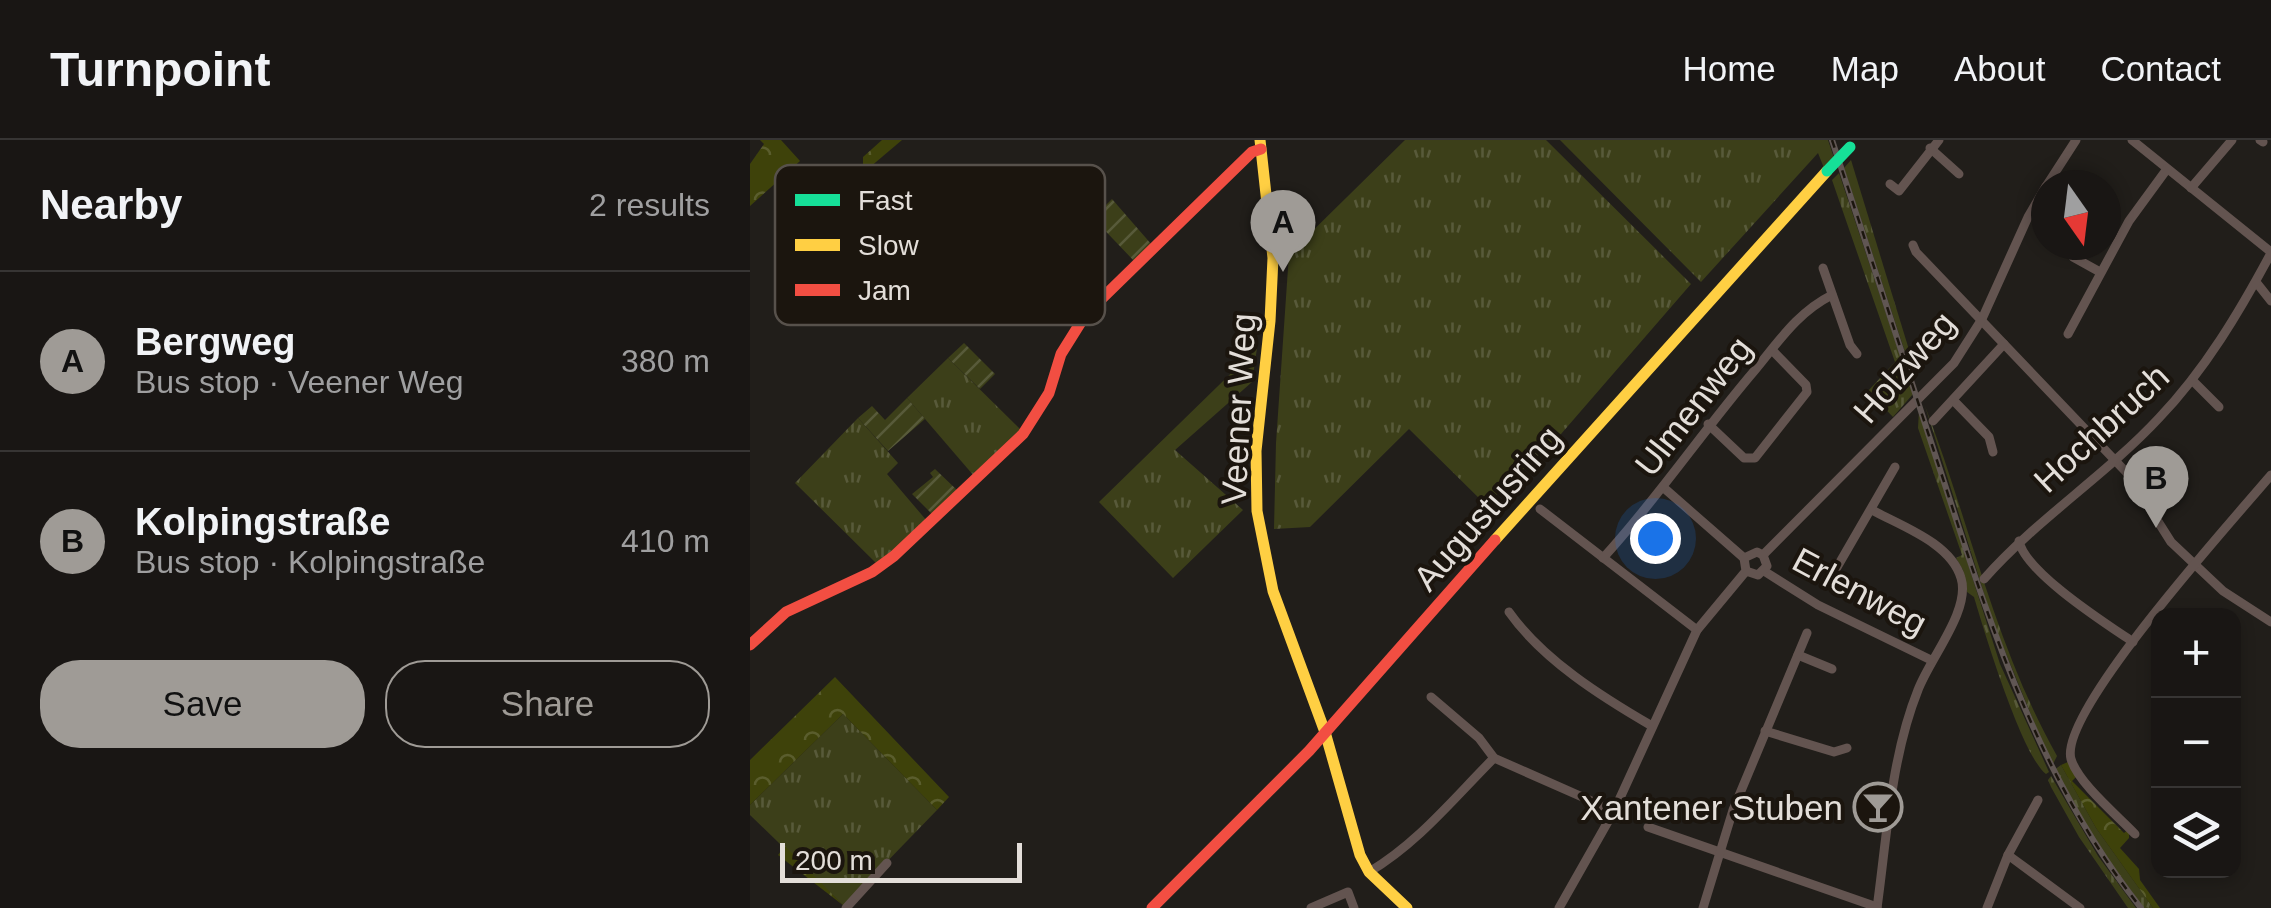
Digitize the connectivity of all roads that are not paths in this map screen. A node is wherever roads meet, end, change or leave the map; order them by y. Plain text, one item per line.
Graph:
1 (1939, 140) edge
2 (2076, 140) edge
3 (2132, 140) edge
4 (2232, 140) edge
5 (1261, 144) edge
6 (1853, 144) edge
7 (1930, 148) junction
8 (2167, 169) junction
9 (2056, 170) edge
10 (1959, 174) dead end
11 (1890, 184) dead end
12 (2191, 188) junction
13 (2031, 212) edge
14 (1914, 246) dead end
15 (2271, 253) edge
16 (2078, 260) edge
17 (1823, 268) dead end
18 (2100, 272) junction
19 (2256, 282) junction
20 (1105, 295) edge
21 (1832, 295) junction
22 (2271, 301) edge
23 (1982, 319) junction
24 (1079, 325) edge
25 (2068, 334) dead end
26 (2004, 344) junction
27 (1772, 350) junction
28 (1858, 354) dead end
29 (2192, 380) junction
30 (1954, 401) junction
31 (2219, 407) dead end
32 (1933, 421) dead end
33 (1708, 424) junction
34 (1993, 452) dead end
35 (2116, 460) junction
36 (1895, 467) dead end
37 (2271, 475) edge
38 (1664, 488) junction
39 (1540, 509) dead end
40 (1872, 510) junction
41 (2019, 540) junction
42 (1763, 555) junction
43 (1603, 558) junction
44 (1744, 558) junction
45 (2195, 567) junction
46 (1836, 569) dead end
47 (1746, 571) junction
48 (1764, 572) junction
49 (1984, 579) dead end
50 (1509, 612) dead end
51 (2271, 622) edge
52 (1698, 630) junction
53 (1807, 633) dead end
54 (2133, 642) junction
55 (750, 645) edge
56 (1798, 655) junction
57 (1931, 660) junction
58 (1832, 669) dead end
59 (1431, 697) dead end
60 (1652, 726) junction
61 (1765, 731) junction
62 (1325, 732) junction
63 (1848, 748) dead end
64 (1494, 758) junction
65 (2038, 800) dead end
66 (1614, 811) junction
67 (1648, 827) dead end
68 (2136, 834) dead end
69 (1720, 850) junction
70 (2008, 854) junction
71 (887, 863) dead end
72 (1369, 872) junction
73 (1877, 907) edge
74 (846, 908) edge
75 (1152, 908) edge
76 (1311, 908) edge
77 (1354, 908) edge
78 (1407, 908) edge
79 (1559, 908) edge
80 (1703, 908) edge
81 (1987, 908) edge
82 (2080, 908) edge

1 - 7 street
2 - 9 street, Holzweg
3 - 8 street
4 - 12 street
5 - 20 main road
5 - 62 main road, Veener Weg
6 - 62 main road, Augustusring, bridge
7 - 10 street
7 - 11 street
8 - 12 street
8 - 18 street
12 - 15 street
13 - 23 street, Holzweg
14 - 23 street
15 - 19 street, Hochbruch
16 - 18 street
17 - 21 street
18 - 25 street
19 - 22 street
19 - 29 street, Hochbruch
21 - 27 street, Ulmenweg
21 - 28 street
23 - 26 street
23 - 42 street, Holzweg
24 - 55 main road
26 - 30 street
26 - 35 street
27 - 33 street, Ulmenweg
27 - 33 street
29 - 31 street
29 - 35 street, Hochbruch
30 - 32 street
30 - 34 street
33 - 38 street, Ulmenweg
35 - 41 street, Hochbruch
35 - 45 street
36 - 40 street
37 - 45 street
38 - 43 street, Ulmenweg
38 - 44 street, Erlenweg
39 - 43 street
40 - 46 street
40 - 57 street
41 - 49 street, Hochbruch
41 - 54 street
42 - 44 street
42 - 48 street
43 - 52 street
44 - 47 street
45 - 51 street
45 - 54 street
47 - 48 street
47 - 52 street
48 - 57 street, Erlenweg
50 - 60 street
52 - 60 street
53 - 56 street
54 - 68 street
56 - 58 street
56 - 61 street
57 - 73 street
59 - 64 street
60 - 66 street
61 - 63 street
61 - 69 street
62 - 72 main road, Veener Weg
62 - 75 main road, Augustusring
64 - 66 street
64 - 72 street
65 - 70 street
66 - 79 street
67 - 69 street
69 - 73 street
69 - 80 street
70 - 81 street
70 - 82 street
71 - 74 street
72 - 78 main road
76 - 77 street

